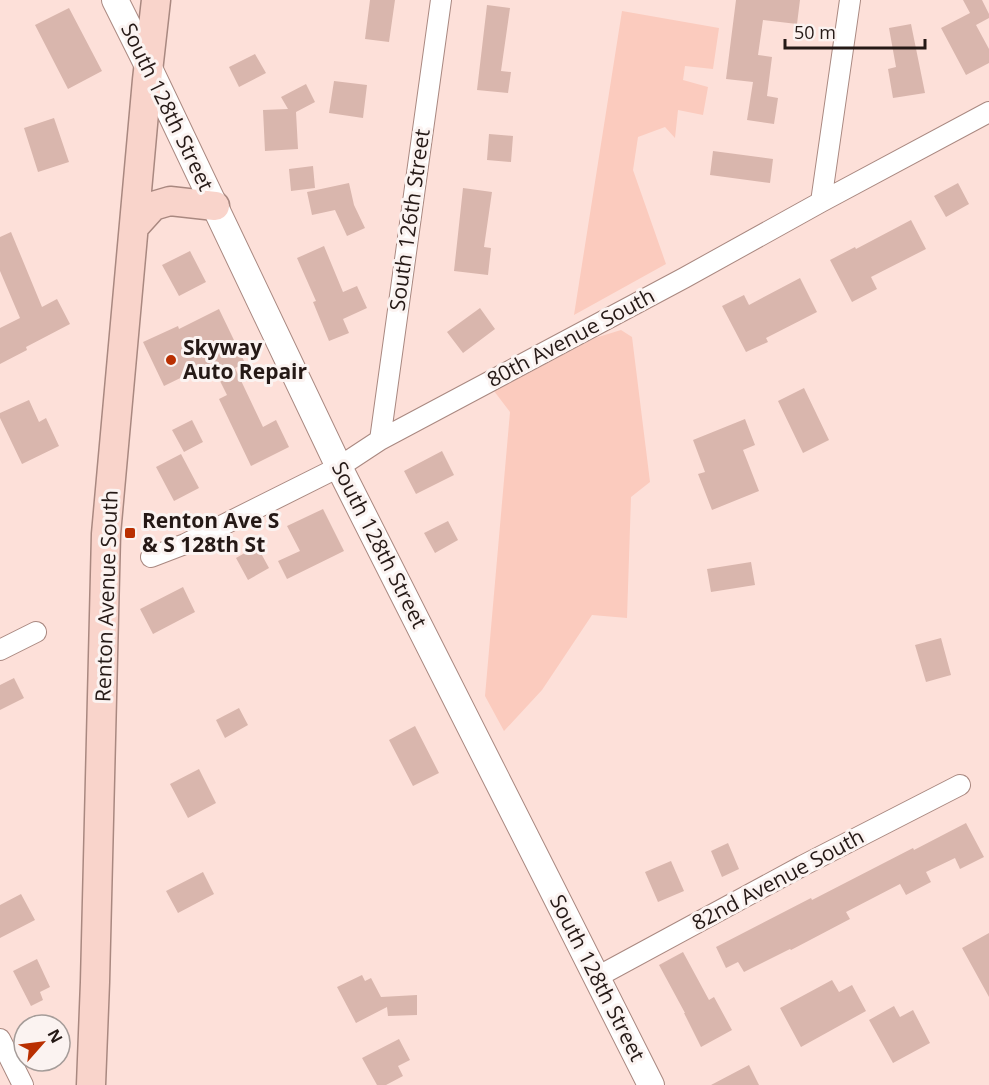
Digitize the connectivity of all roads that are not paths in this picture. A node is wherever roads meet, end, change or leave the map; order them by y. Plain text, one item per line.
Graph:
1 (115, 0) edge
2 (156, 0) edge
3 (441, 0) edge
4 (850, 0) edge
5 (148, 66) junction
6 (989, 112) edge
7 (821, 202) junction
8 (215, 206) junction
9 (134, 226) junction
10 (380, 440) junction
11 (339, 467) junction
12 (151, 556) dead end
13 (36, 632) dead end
14 (0, 650) edge
15 (960, 785) dead end
16 (597, 977) junction
17 (0, 1039) edge
18 (23, 1085) edge
19 (91, 1085) edge
20 (651, 1085) edge

1 - 5 street, South 128th Street
2 - 5 main road, Renton Avenue South
3 - 10 street, South 126th Street
4 - 7 street
5 - 8 street, South 128th Street
5 - 9 main road, Renton Avenue South
6 - 7 street, 80th Avenue South
7 - 10 street, 80th Avenue South
8 - 9 main road
8 - 11 street, South 128th Street
9 - 19 main road, Renton Avenue South
10 - 11 street, 80th Avenue South
11 - 12 street, 80th Avenue South
11 - 16 street, South 128th Street
13 - 14 street
15 - 16 street, 82nd Avenue South
16 - 20 street, South 128th Street
17 - 18 street

